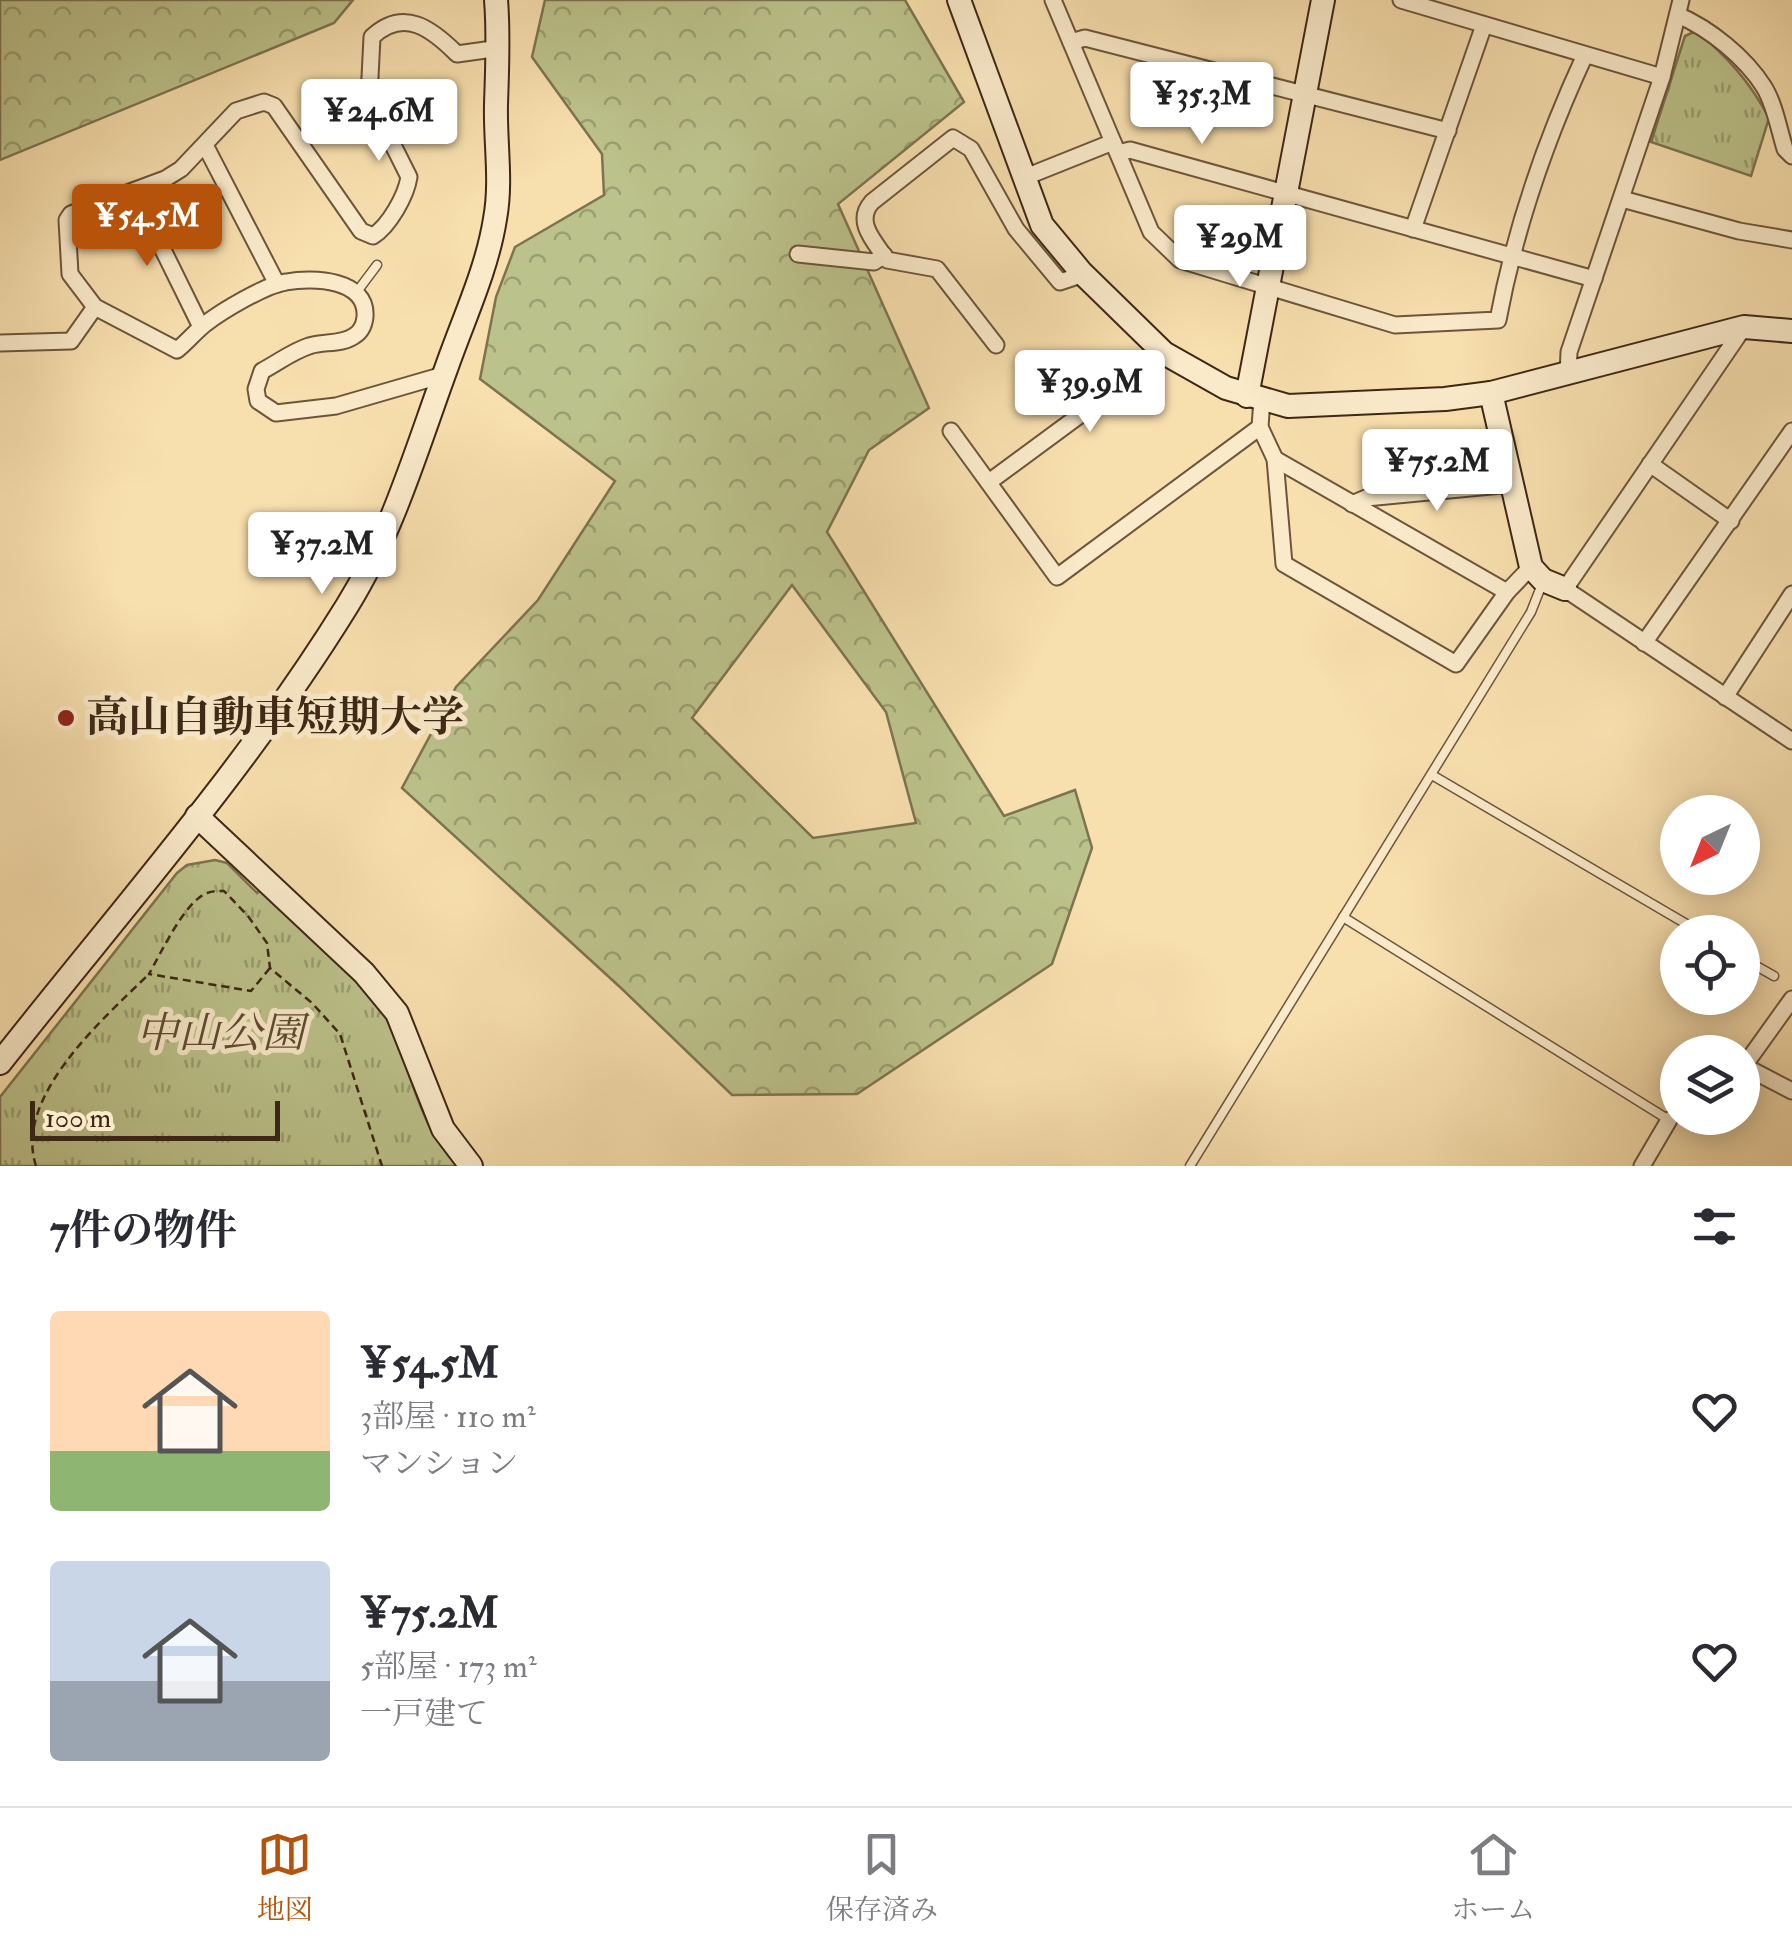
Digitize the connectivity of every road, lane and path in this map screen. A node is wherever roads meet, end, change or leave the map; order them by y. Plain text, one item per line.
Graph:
1 (496, 0) edge
2 (959, 0) edge
3 (1053, 0) edge
4 (1323, 0) edge
5 (1400, 0) edge
6 (1680, 7) edge
7 (1484, 25) junction
8 (1071, 42) junction
9 (500, 48) junction
10 (1584, 55) junction
11 (1662, 77) junction
12 (1304, 95) junction
13 (1448, 130) junction
14 (205, 145) junction
15 (1115, 147) junction
16 (1792, 156) edge
17 (1023, 178) junction
18 (134, 191) junction
19 (1284, 194) junction
20 (1622, 198) junction
21 (1414, 229) junction
22 (1792, 240) edge
23 (798, 254) dead end
24 (884, 255) junction
25 (1510, 256) junction
26 (377, 266) dead end
27 (1084, 274) junction
28 (1594, 279) junction
29 (277, 284) junction
30 (1268, 287) junction
31 (356, 293) junction
32 (95, 308) junction
33 (201, 327) junction
34 (1744, 327) junction
35 (1792, 331) edge
36 (0, 343) edge
37 (996, 345) dead end
38 (1164, 352) junction
39 (1568, 374) junction
40 (443, 376) junction
41 (1492, 394) junction
42 (1254, 397) junction
43 (1260, 427) junction
44 (951, 431) dead end
45 (1792, 431) edge
46 (1275, 459) junction
47 (1650, 464) junction
48 (988, 482) junction
49 (1512, 484) junction
50 (1352, 504) junction
51 (1731, 521) junction
52 (1546, 579) junction
53 (1507, 592) junction
54 (1792, 594) edge
55 (1644, 643) junction
56 (1726, 697) junction
57 (1792, 741) edge
58 (1432, 775) junction
59 (197, 816) junction
60 (1671, 915) edge
61 (1342, 917) junction
62 (270, 968) junction
63 (1760, 968) edge
64 (150, 974) junction
65 (1774, 976) dead end
66 (1792, 998) edge
67 (0, 1063) edge
68 (1792, 1091) edge
69 (1660, 1114) edge
70 (1660, 1135) edge
71 (36, 1166) edge
72 (382, 1166) edge
73 (471, 1166) edge
74 (1190, 1166) edge
75 (1642, 1166) edge

1 - 9 street
2 - 17 street
3 - 8 street
4 - 12 street
5 - 7 street
6 - 11 street
6 - 16 street
7 - 10 street
7 - 13 street
8 - 12 street
8 - 15 street
9 - 14 street
9 - 40 street
10 - 11 street
10 - 25 street
11 - 20 street
12 - 13 street
12 - 19 street
13 - 21 street
14 - 18 street
14 - 29 street
15 - 17 street
15 - 19 street
15 - 30 street
17 - 27 street
18 - 32 street
18 - 33 street
19 - 21 street
19 - 30 street
20 - 22 street
20 - 28 street
21 - 25 street
23 - 24 street
24 - 27 street
24 - 37 street
25 - 28 street
25 - 30 street
26 - 31 lane
27 - 38 street
28 - 39 street
29 - 31 street
29 - 33 street
30 - 42 street
31 - 40 street
32 - 33 street
32 - 36 street
34 - 35 street
34 - 39 street
34 - 47 street
38 - 42 street
38 - 48 street
39 - 41 street
40 - 59 street
41 - 42 street
41 - 49 street
42 - 43 street
43 - 46 street
43 - 48 street
44 - 48 street
45 - 51 street
46 - 50 street
46 - 53 street
47 - 51 street
47 - 52 street
49 - 50 street
49 - 52 street
50 - 53 street
51 - 55 street
52 - 53 street
52 - 55 street
52 - 58 lane
54 - 56 street
55 - 56 street
56 - 57 street
58 - 60 lane
58 - 61 lane
59 - 67 street
59 - 73 street
61 - 69 lane
61 - 74 lane
62 - 64 path
62 - 64 path
62 - 72 path
63 - 65 lane
64 - 71 path
66 - 68 street
70 - 75 street

